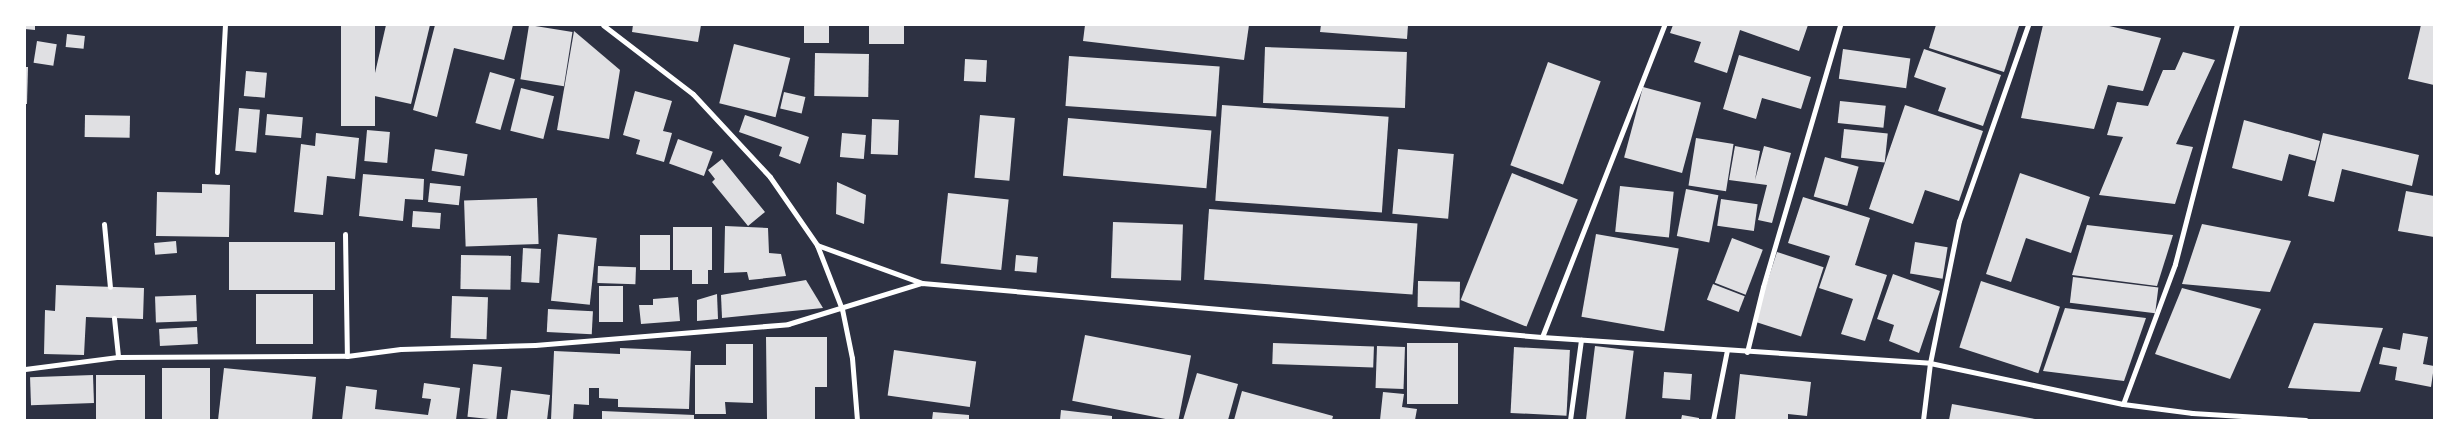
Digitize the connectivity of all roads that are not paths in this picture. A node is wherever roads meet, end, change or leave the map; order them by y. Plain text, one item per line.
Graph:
1 (225, 25) edge
2 (603, 25) edge
3 (1664, 25) edge
4 (1840, 25) edge
5 (2028, 25) edge
6 (2236, 25) edge
7 (218, 172) dead end
8 (104, 224) dead end
9 (345, 234) dead end
10 (817, 245) junction
11 (922, 282) junction
12 (110, 287) dead end
13 (842, 309) junction
14 (114, 318) dead end
15 (1542, 337) junction
16 (1582, 340) junction
17 (1727, 350) junction
18 (1746, 352) junction
19 (347, 356) junction
20 (118, 357) junction
21 (1930, 363) junction
22 (25, 370) edge
23 (2122, 404) junction
24 (2192, 413) junction
25 (857, 420) edge
26 (1570, 420) edge
27 (1714, 420) edge
28 (1923, 420) edge
29 (2190, 420) edge
30 (2306, 420) edge

1 - 7 street
2 - 10 street
3 - 15 street
4 - 18 street
5 - 21 street
6 - 23 street
8 - 12 street
9 - 19 street
10 - 11 street
10 - 13 street
11 - 13 street
11 - 15 street
13 - 19 street
13 - 25 street
14 - 20 street
15 - 16 street
16 - 17 street
16 - 26 street
17 - 18 street
17 - 27 street
18 - 21 street
19 - 20 street
20 - 22 street
21 - 23 street
21 - 28 street
23 - 24 street
24 - 29 street
24 - 30 street

